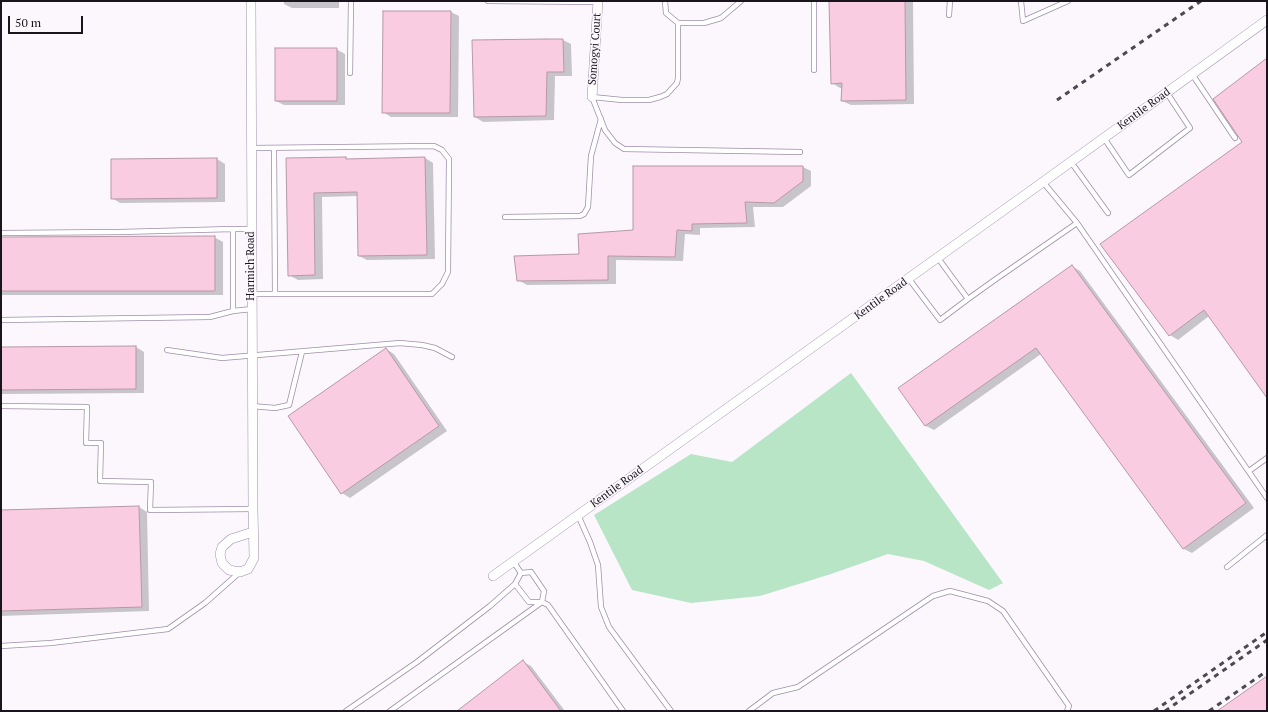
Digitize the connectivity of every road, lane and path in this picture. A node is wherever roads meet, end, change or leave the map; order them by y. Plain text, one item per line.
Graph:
1 (251, 1) edge
2 (351, 1) edge
3 (488, 1) edge
4 (664, 1) edge
5 (741, 1) edge
6 (814, 1) edge
7 (950, 1) edge
8 (1021, 1) edge
9 (1068, 1) edge
10 (598, 2) edge
11 (949, 15) dead end
12 (1267, 20) edge
13 (678, 23) junction
14 (814, 70) dead end
15 (350, 73) dead end
16 (1192, 74) junction
17 (1167, 93) junction
18 (592, 98) junction
19 (601, 119) junction
20 (1104, 138) junction
21 (1235, 138) dead end
22 (251, 148) junction
23 (274, 148) junction
24 (800, 152) dead end
25 (1071, 162) junction
26 (1043, 182) junction
27 (1108, 213) dead end
28 (505, 217) dead end
29 (1077, 223) junction
30 (233, 229) junction
31 (251, 229) junction
32 (1, 233) edge
33 (938, 258) junction
34 (909, 279) junction
35 (252, 294) junction
36 (275, 294) junction
37 (968, 299) junction
38 (252, 310) junction
39 (233, 311) junction
40 (1, 320) edge
41 (167, 350) dead end
42 (302, 352) junction
43 (252, 356) junction
44 (452, 357) dead end
45 (1, 406) edge
46 (252, 406) junction
47 (1267, 458) edge
48 (1249, 471) junction
49 (1267, 498) edge
50 (252, 509) junction
51 (578, 515) junction
52 (253, 532) junction
53 (1267, 535) edge
54 (513, 561) junction
55 (1227, 567) dead end
56 (240, 572) junction
57 (521, 573) junction
58 (493, 576) dead end
59 (515, 584) junction
60 (542, 602) junction
61 (1, 646) edge
62 (346, 711) edge
63 (390, 711) edge
64 (623, 711) edge
65 (671, 711) edge
66 (749, 711) edge
67 (1067, 711) edge

1 - 22 street, Harmich Road
2 - 15 lane
3 - 10 lane
4 - 13 lane
5 - 13 lane
6 - 14 lane
7 - 11 lane
8 - 9 lane
10 - 18 street, Somogyi Court
12 - 16 street, Kentile Road
13 - 18 lane
16 - 17 street, Kentile Road
16 - 21 lane
17 - 20 street, Kentile Road
17 - 20 lane
18 - 19 lane
19 - 24 lane
19 - 28 lane
20 - 25 street, Kentile Road
22 - 23 lane
22 - 31 street, Harmich Road
23 - 36 lane
23 - 36 lane
25 - 26 street, Kentile Road
25 - 27 lane
26 - 29 lane
26 - 33 street, Kentile Road
29 - 37 lane
29 - 48 lane
30 - 31 lane
30 - 32 lane
30 - 39 lane
31 - 35 street, Harmich Road
33 - 34 street, Kentile Road
33 - 37 lane
34 - 37 lane
34 - 51 street, Kentile Road
35 - 36 lane
35 - 38 street, Harmich Road
38 - 39 lane
38 - 43 street, Harmich Road
39 - 40 lane
41 - 43 lane
42 - 43 lane
42 - 44 lane
42 - 46 lane
43 - 46 street, Harmich Road
45 - 50 lane
46 - 50 street, Harmich Road
47 - 48 lane
48 - 49 lane
50 - 52 street, Harmich Road
51 - 54 street, Kentile Road
51 - 65 lane
52 - 56 street, Harmich Road
52 - 56 street
53 - 55 lane
54 - 57 lane
54 - 58 street, Kentile Road
56 - 61 lane
57 - 59 lane
57 - 60 lane
59 - 60 lane
59 - 62 lane
60 - 63 lane
60 - 64 lane
66 - 67 lane

